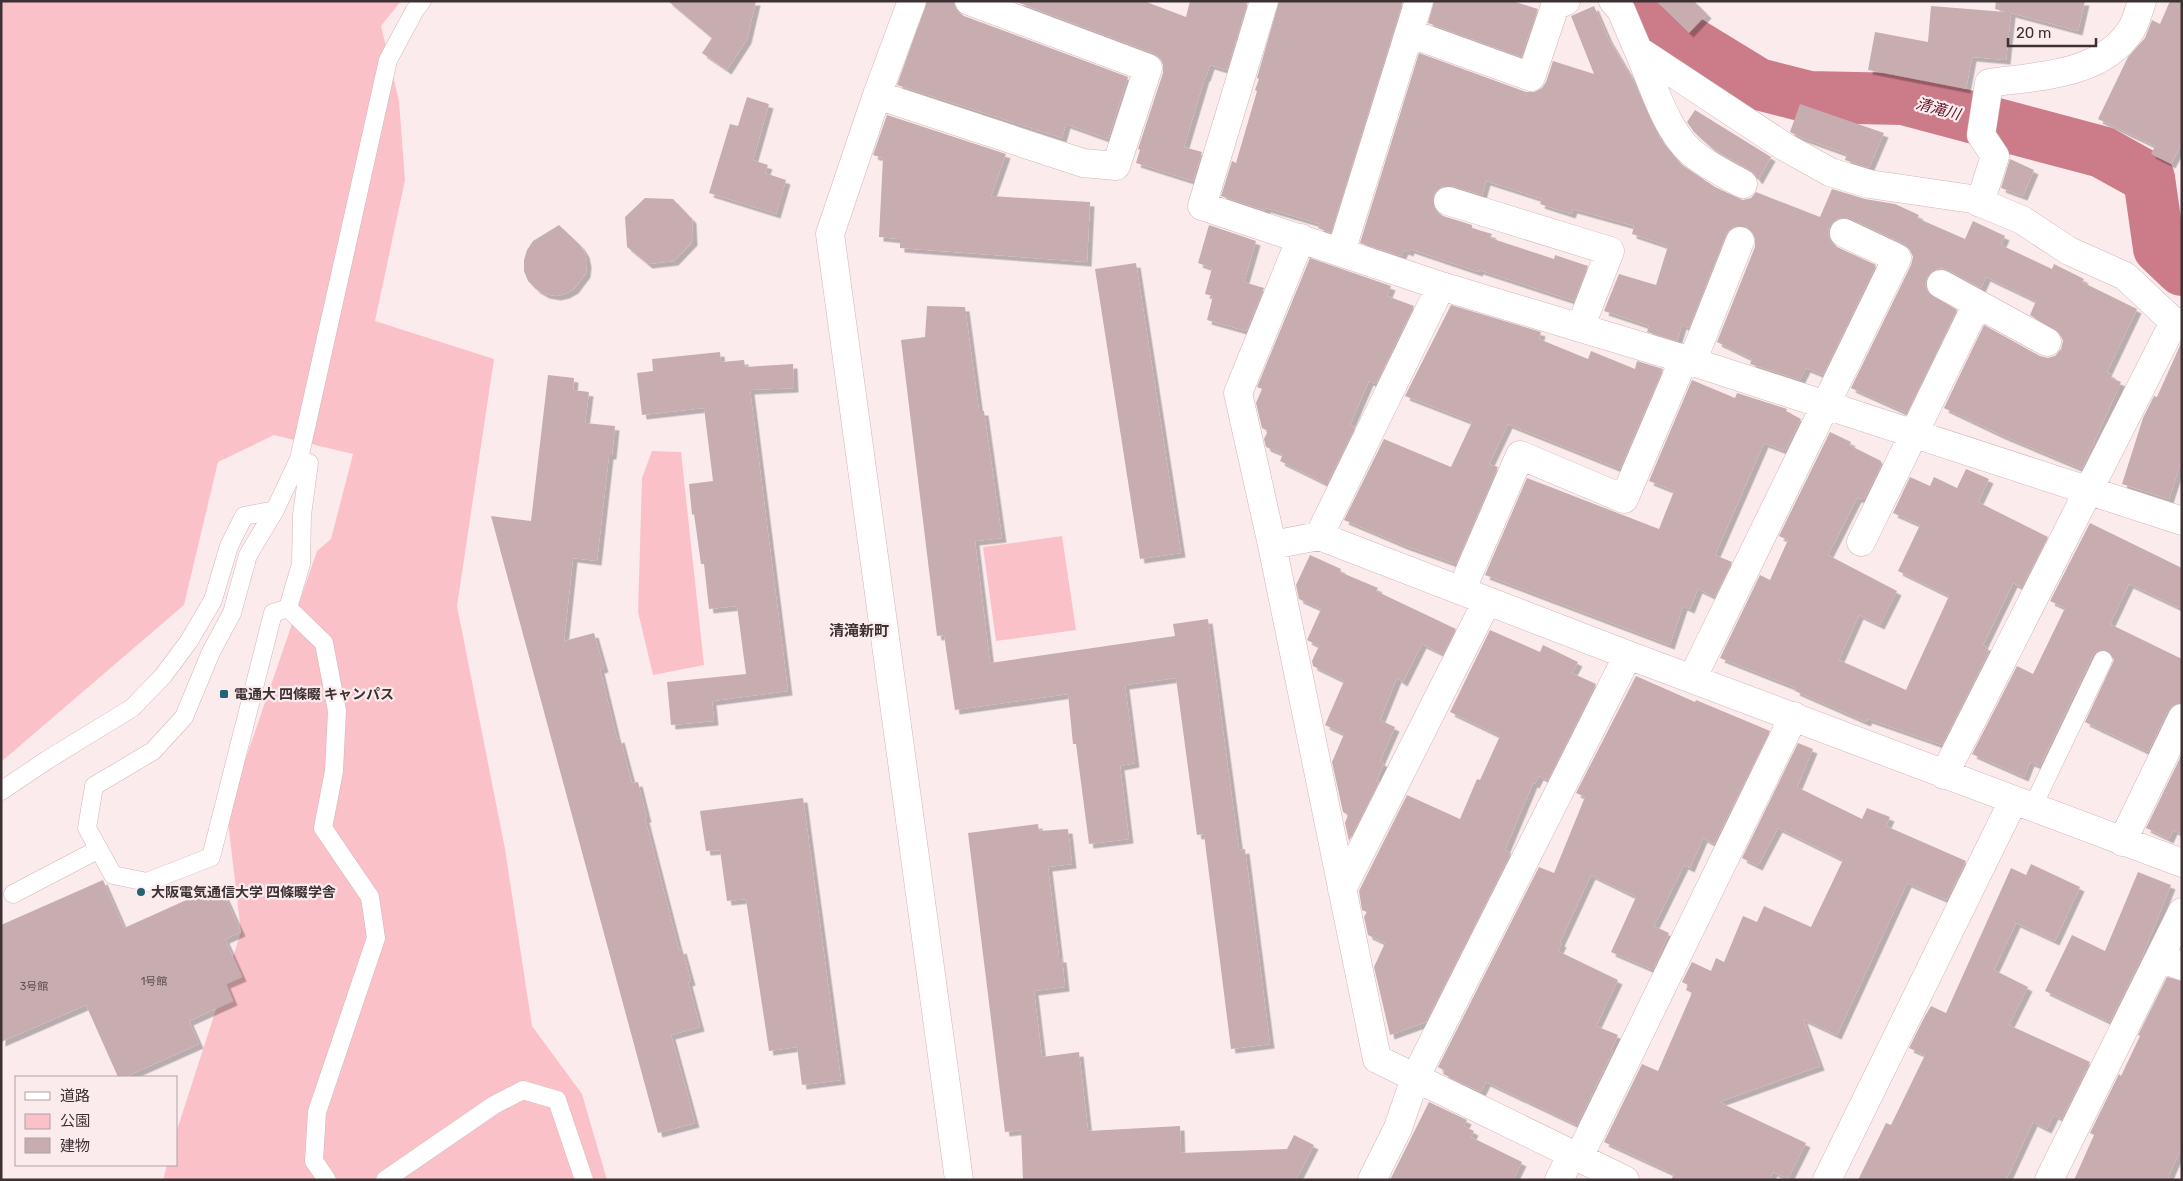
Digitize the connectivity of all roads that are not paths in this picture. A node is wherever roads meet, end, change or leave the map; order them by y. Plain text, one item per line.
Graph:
1 (422, 1) edge
2 (912, 1) edge
3 (969, 1) edge
4 (1264, 1) edge
5 (1419, 1) edge
6 (1566, 1) edge
7 (1613, 1) edge
8 (2142, 1) edge
9 (1409, 33) junction
10 (1638, 50) junction
11 (877, 94) junction
12 (1743, 184) dead end
13 (1448, 201) dead end
14 (1980, 202) junction
15 (1844, 233) dead end
16 (1301, 238) junction
17 (1740, 241) dead end
18 (1341, 252) junction
19 (1941, 284) dead end
20 (1441, 286) junction
21 (1977, 304) junction
22 (2178, 322) edge
23 (1580, 328) junction
24 (2047, 342) dead end
25 (1688, 360) junction
26 (1824, 405) junction
27 (1915, 434) junction
28 (298, 459) junction
29 (2088, 491) junction
30 (275, 510) junction
31 (2182, 521) edge
32 (1319, 536) junction
33 (1861, 542) dead end
34 (1272, 545) junction
35 (1461, 591) junction
36 (1487, 601) junction
37 (288, 608) junction
38 (1628, 656) junction
39 (2103, 660) dead end
40 (1692, 678) junction
41 (1794, 716) junction
42 (2182, 718) edge
43 (1944, 775) junction
44 (1, 791) edge
45 (2022, 804) junction
46 (2122, 842) junction
47 (100, 849) junction
48 (2182, 863) edge
49 (1342, 889) junction
50 (13, 894) dead end
51 (2182, 912) edge
52 (2171, 962) edge
53 (1415, 1078) junction
54 (1576, 1155) junction
55 (327, 1180) edge
56 (385, 1180) edge
57 (584, 1180) edge
58 (959, 1180) edge
59 (1372, 1180) edge
60 (1559, 1180) edge
61 (1625, 1180) edge
62 (1827, 1180) edge
63 (2049, 1180) edge

1 - 28 lane
2 - 11 street
3 - 11 street
4 - 16 street
5 - 9 street
6 - 9 street
7 - 10 street
8 - 14 street
9 - 18 street
10 - 12 street
10 - 14 street
11 - 58 street
13 - 23 street
14 - 22 street
15 - 26 street
16 - 18 street
16 - 34 street
17 - 25 street
18 - 20 street
19 - 21 street
20 - 23 street
20 - 32 street
21 - 24 street
21 - 27 street
22 - 29 street
23 - 25 street
25 - 26 street
25 - 35 street
26 - 27 street
26 - 40 street
27 - 29 street
27 - 33 street
28 - 30 lane
28 - 37 lane
29 - 31 street
29 - 43 street
30 - 44 lane
30 - 47 lane
32 - 34 street
32 - 35 street
34 - 49 street
35 - 36 street
36 - 38 street
36 - 49 street
37 - 47 lane
37 - 55 lane
38 - 40 street
38 - 53 street
39 - 45 lane
40 - 41 street
41 - 43 street
41 - 54 street
42 - 46 street
43 - 45 street
45 - 46 street
45 - 62 street
46 - 48 street
47 - 50 lane
49 - 53 street
51 - 52 street
52 - 63 street
53 - 54 street
53 - 59 street
54 - 60 street
54 - 61 street
56 - 57 lane

